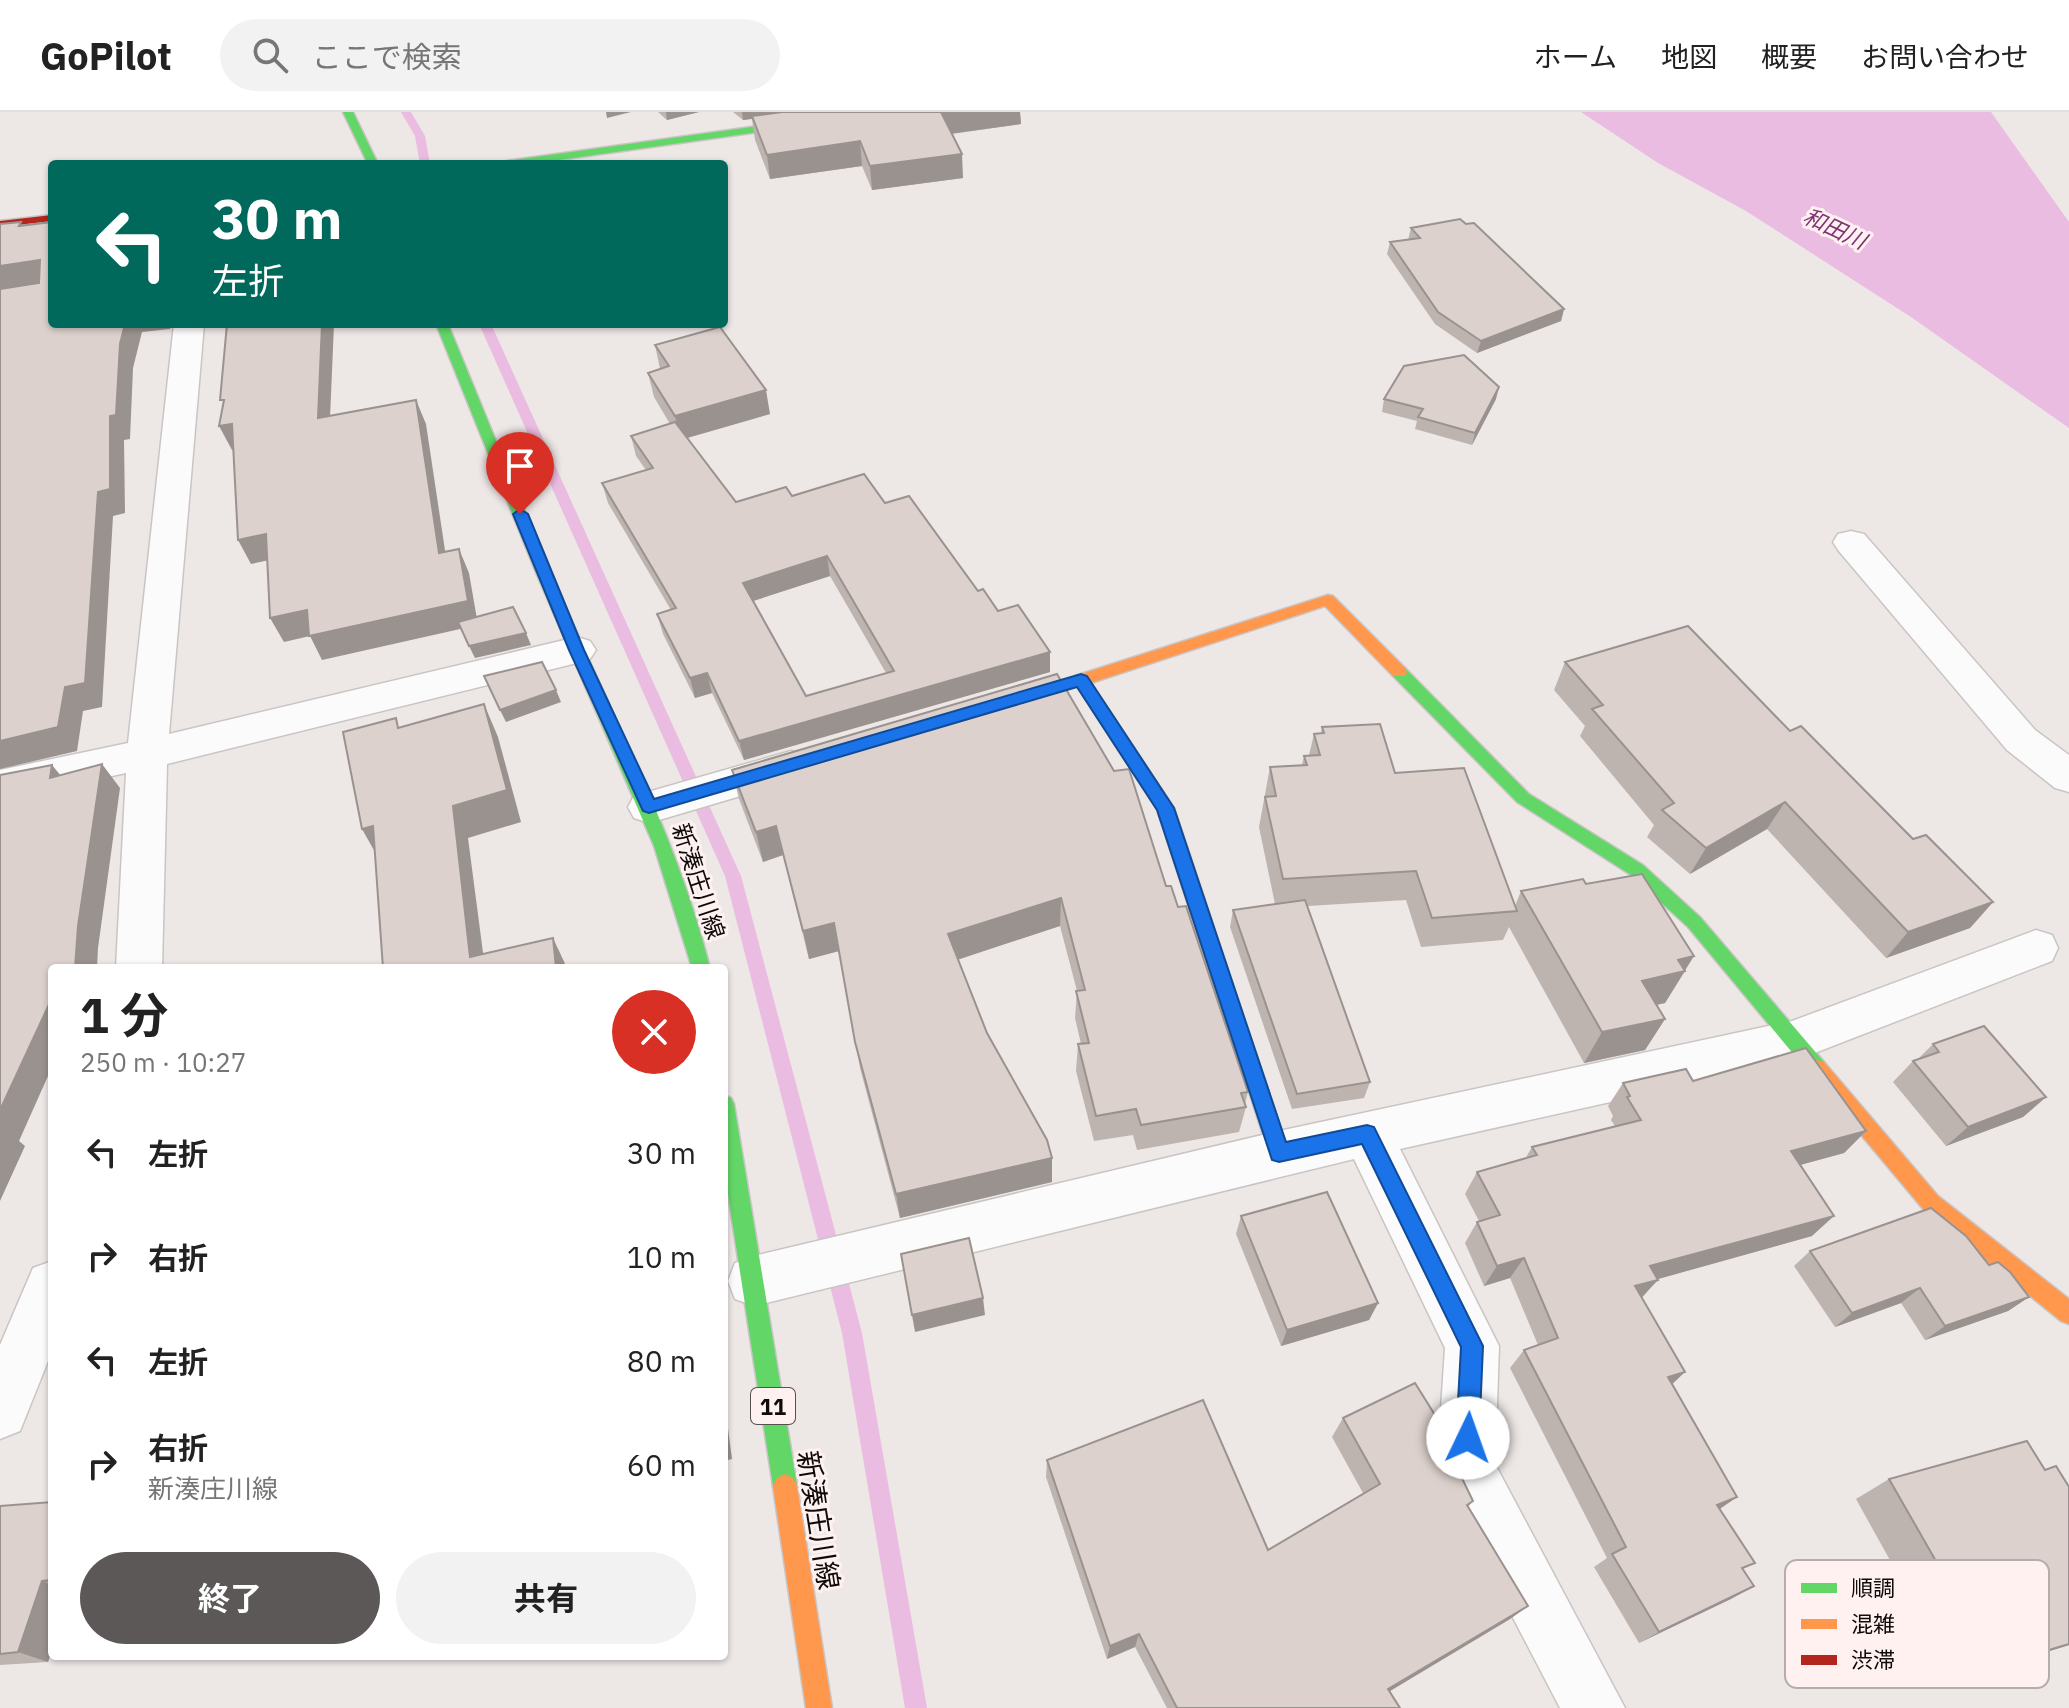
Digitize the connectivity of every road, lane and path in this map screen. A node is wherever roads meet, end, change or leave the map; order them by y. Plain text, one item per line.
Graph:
1 (348, 112) edge
2 (881, 112) edge
3 (819, 116) edge
4 (371, 160) edge
5 (533, 160) edge
6 (48, 218) edge
7 (0, 224) edge
8 (189, 328) edge
9 (444, 328) edge
10 (1851, 542) dead end
11 (577, 650) junction
12 (147, 754) junction
13 (829, 754) edge
14 (2069, 777) edge
15 (0, 785) edge
16 (649, 807) junction
17 (2036, 948) dead end
18 (139, 964) edge
19 (700, 964) edge
20 (1794, 1041) junction
21 (728, 1128) edge
22 (1367, 1134) junction
23 (1279, 1153) junction
24 (754, 1281) junction
25 (48, 1296) edge
26 (2069, 1313) edge
27 (0, 1411) edge
28 (819, 1708) edge
29 (1594, 1708) edge

1 - 4 main road
2 - 3 main road
3 - 5 main road
6 - 7 main road
8 - 12 street
9 - 11 main road, 新湊庄川線
10 - 14 street
11 - 12 street
11 - 16 main road, 新湊庄川線
12 - 15 street
12 - 18 street
13 - 16 street
16 - 19 main road, 新湊庄川線
17 - 20 street
20 - 22 street
20 - 23 main road
20 - 26 main road
21 - 24 main road, 新湊庄川線 / 11
22 - 23 street
22 - 29 street
23 - 24 street
24 - 28 main road, 新湊庄川線 / 11
25 - 27 street

